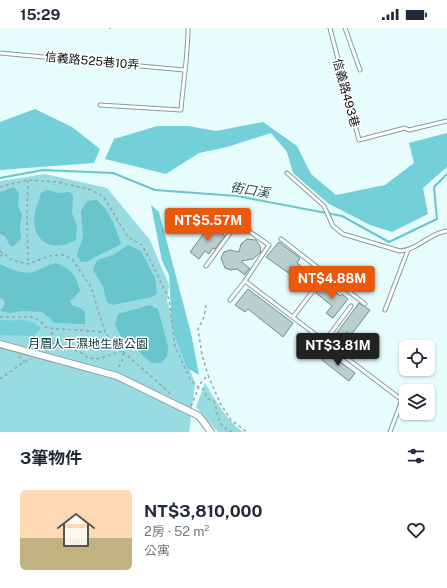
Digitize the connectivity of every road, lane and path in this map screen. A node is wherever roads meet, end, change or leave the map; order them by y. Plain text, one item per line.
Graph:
1 (188, 28) edge
2 (330, 28) edge
3 (345, 28) edge
4 (0, 53) edge
5 (184, 70) junction
6 (360, 70) dead end
7 (100, 105) dead end
8 (447, 121) edge
9 (287, 173) dead end
10 (28, 180) junction
11 (0, 186) edge
12 (447, 231) edge
13 (281, 239) dead end
14 (408, 250) junction
15 (0, 251) edge
16 (4, 254) junction
17 (0, 256) edge
18 (28, 264) junction
19 (206, 266) dead end
20 (326, 274) junction
21 (245, 281) junction
22 (230, 300) dead end
23 (206, 304) dead end
24 (365, 304) dead end
25 (351, 306) dead end
26 (385, 310) dead end
27 (0, 317) edge
28 (293, 317) junction
29 (52, 329) junction
30 (105, 332) junction
31 (325, 341) junction
32 (52, 343) junction
33 (0, 344) edge
34 (123, 351) junction
35 (42, 356) junction
36 (24, 362) dead end
37 (208, 375) junction
38 (114, 376) junction
39 (0, 379) edge
40 (198, 387) junction
41 (178, 400) dead end
42 (189, 410) junction
43 (211, 432) edge
44 (232, 432) edge
45 (247, 432) edge
46 (390, 432) edge

1 - 5 lane
2 - 8 lane, 信義路493巷
3 - 6 lane
4 - 5 lane, 信義路525巷10弄
5 - 7 lane
9 - 14 lane
10 - 11 path
10 - 18 path
10 - 40 path
12 - 14 lane
13 - 20 lane
14 - 26 lane
15 - 16 path
16 - 17 path
16 - 18 path
18 - 30 path
19 - 21 lane
20 - 24 lane
20 - 28 lane
21 - 22 lane
21 - 28 lane
23 - 37 path
25 - 31 lane
27 - 29 path
28 - 31 lane
29 - 30 path
29 - 32 path
30 - 34 path
31 - 46 lane
32 - 34 path
32 - 35 path
33 - 35 street
34 - 38 path
34 - 41 path
35 - 38 street
36 - 39 path
37 - 40 path
37 - 45 path
38 - 42 street
40 - 42 path
40 - 44 path
42 - 43 street

